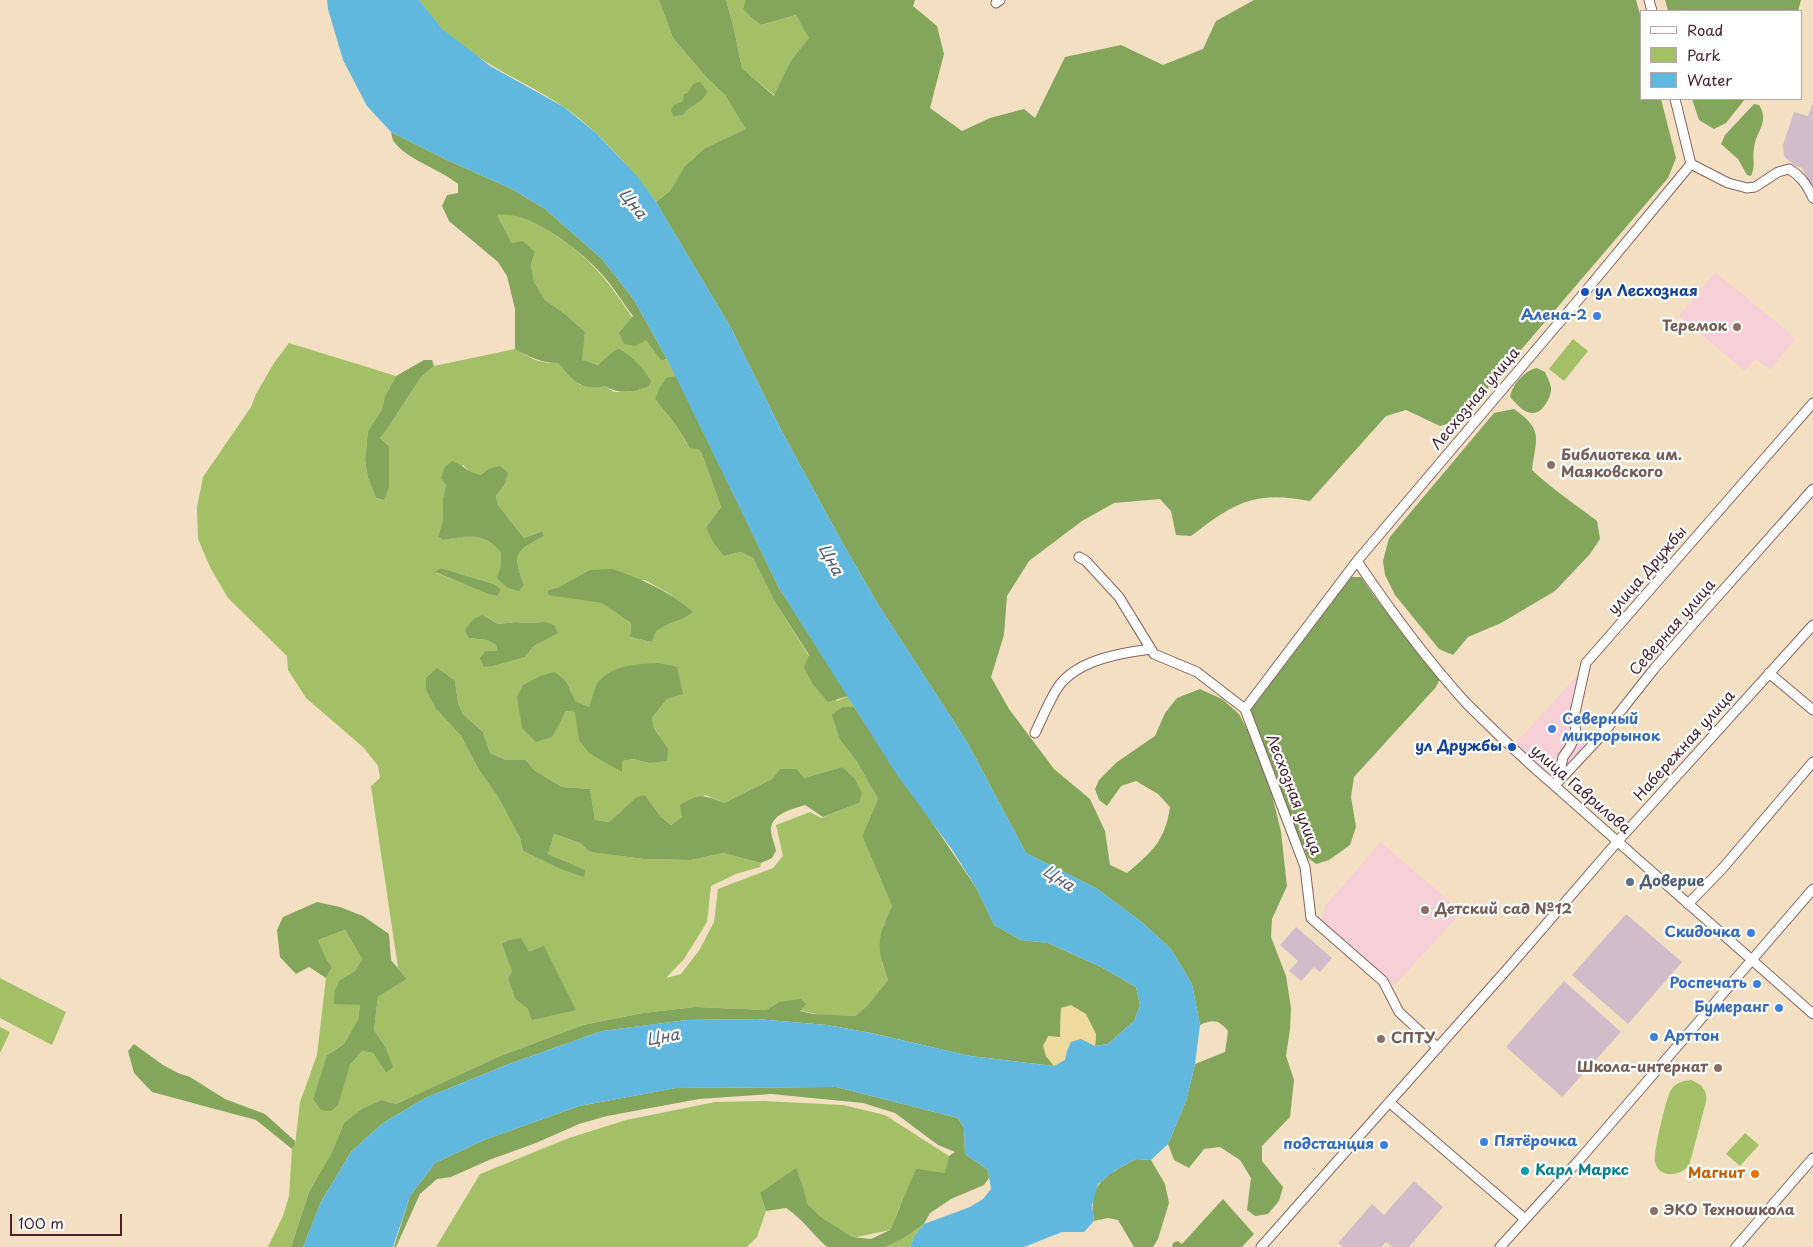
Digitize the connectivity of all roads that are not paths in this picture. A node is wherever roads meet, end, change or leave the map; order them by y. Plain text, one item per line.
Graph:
1 (1675, 100) edge
2 (1691, 164) junction
3 (1813, 198) edge
4 (1813, 403) edge
5 (1813, 490) edge
6 (1079, 556) dead end
7 (1357, 561) junction
8 (1813, 625) edge
9 (1151, 649) junction
10 (1769, 673) junction
11 (1245, 709) junction
12 (1813, 710) edge
13 (1035, 733) dead end
14 (1813, 762) edge
15 (1557, 784) junction
16 (1618, 841) junction
17 (1813, 889) edge
18 (1688, 904) junction
19 (1753, 960) junction
20 (1813, 1014) edge
21 (1438, 1048) junction
22 (1389, 1102) junction
23 (1813, 1158) edge
24 (1525, 1218) junction
25 (1261, 1247) edge
26 (1500, 1247) edge
27 (1736, 1247) edge

1 - 2 street
2 - 3 street
2 - 7 street, Лесхозная улица
4 - 15 street, улица Дружбы
5 - 15 street, Северная улица
6 - 9 street
7 - 11 street, Лесхозная улица
7 - 15 street, улица Гаврилова
8 - 10 street, Набережная улица
9 - 11 street
9 - 13 street
10 - 12 street
10 - 16 street, Набережная улица
11 - 21 street, Лесхозная улица
14 - 18 street
15 - 16 street, улица Гаврилова
16 - 18 street, улица Гаврилова
16 - 21 street, Набережная улица
17 - 19 street
18 - 19 street, улица Гаврилова
19 - 20 street, улица Гаврилова
19 - 24 street
21 - 22 street, Набережная улица
22 - 24 street
22 - 25 street, Набережная улица
23 - 27 street
24 - 26 street

